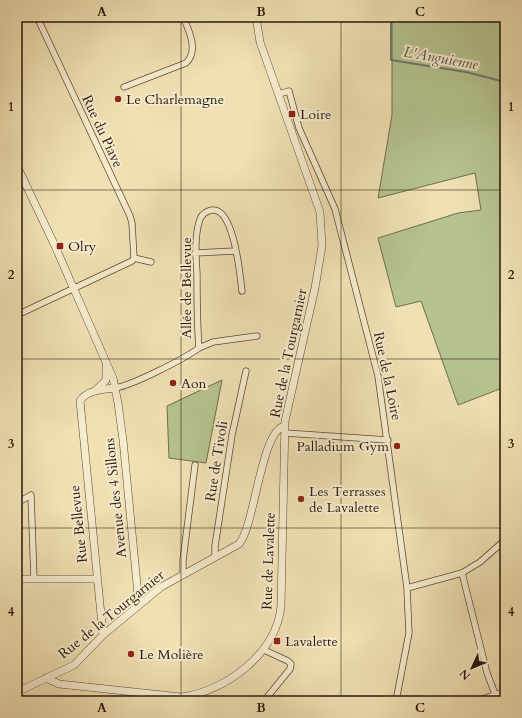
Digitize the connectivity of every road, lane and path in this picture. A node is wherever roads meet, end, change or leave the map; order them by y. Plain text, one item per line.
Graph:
1 (36, 17) edge
2 (183, 17) edge
3 (256, 17) edge
4 (124, 87) dead end
5 (279, 94) junction
6 (291, 99) junction
7 (282, 102) junction
8 (17, 166) edge
9 (235, 251) junction
10 (195, 253) junction
11 (134, 258) junction
12 (151, 262) dead end
13 (74, 289) junction
14 (242, 291) dead end
15 (17, 316) edge
16 (257, 336) dead end
17 (199, 348) junction
18 (104, 357) junction
19 (246, 371) dead end
20 (115, 388) junction
21 (95, 391) junction
22 (285, 430) junction
23 (388, 440) junction
24 (195, 466) dead end
25 (17, 503) edge
26 (505, 540) edge
27 (215, 557) junction
28 (183, 573) junction
29 (462, 573) junction
30 (17, 579) edge
31 (34, 579) junction
32 (97, 579) junction
33 (407, 588) junction
34 (139, 605) junction
35 (103, 635) junction
36 (264, 650) junction
37 (46, 678) junction
38 (59, 684) junction
39 (34, 685) junction
40 (505, 691) edge
41 (18, 692) edge
42 (495, 694) junction
43 (503, 700) edge
44 (18, 701) edge
45 (264, 701) edge
46 (396, 701) edge
47 (477, 701) edge

1 - 11 street, Rue du Piave
2 - 4 street
3 - 5 street, Rue de la Tourgarnier
5 - 6 street, Rue de la Loire
5 - 7 street, Rue de la Tourgarnier
6 - 7 street
6 - 23 street, Rue de la Loire
7 - 22 street, Rue de la Tourgarnier
8 - 13 street
9 - 10 street
9 - 10 street, Allée de Bellevue
9 - 14 street, Allée de Bellevue
10 - 17 street, Allée de Bellevue
11 - 12 street
11 - 13 street
13 - 15 street
13 - 18 street
16 - 17 street
17 - 20 street, Allée de Bellevue
18 - 20 street, Avenue des 4 Sillons
18 - 21 street
19 - 27 street, Rue de Tivoli
20 - 21 street
20 - 34 street, Avenue des 4 Sillons
21 - 32 street, Rue Bellevue
22 - 23 street
22 - 27 street, Rue de la Tourgarnier
22 - 36 street, Rue de Lavalette
23 - 33 street, Rue de la Loire
24 - 28 street
25 - 31 street
26 - 29 street
27 - 28 street, Rue de la Tourgarnier
28 - 34 street, Rue de la Tourgarnier
29 - 33 street
29 - 42 street
30 - 31 street
31 - 32 street
32 - 35 street, Rue Bellevue
33 - 46 street, Rue de la Loire
34 - 35 street, Rue de la Tourgarnier
35 - 37 street, Rue de la Tourgarnier
36 - 38 street, Rue de Lavalette
36 - 45 street
37 - 38 street, Rue de Lavalette
37 - 39 street, Rue de la Tourgarnier
38 - 39 street
39 - 41 street, Rue de la Tourgarnier
40 - 42 street
41 - 44 street
42 - 43 street
42 - 47 street

